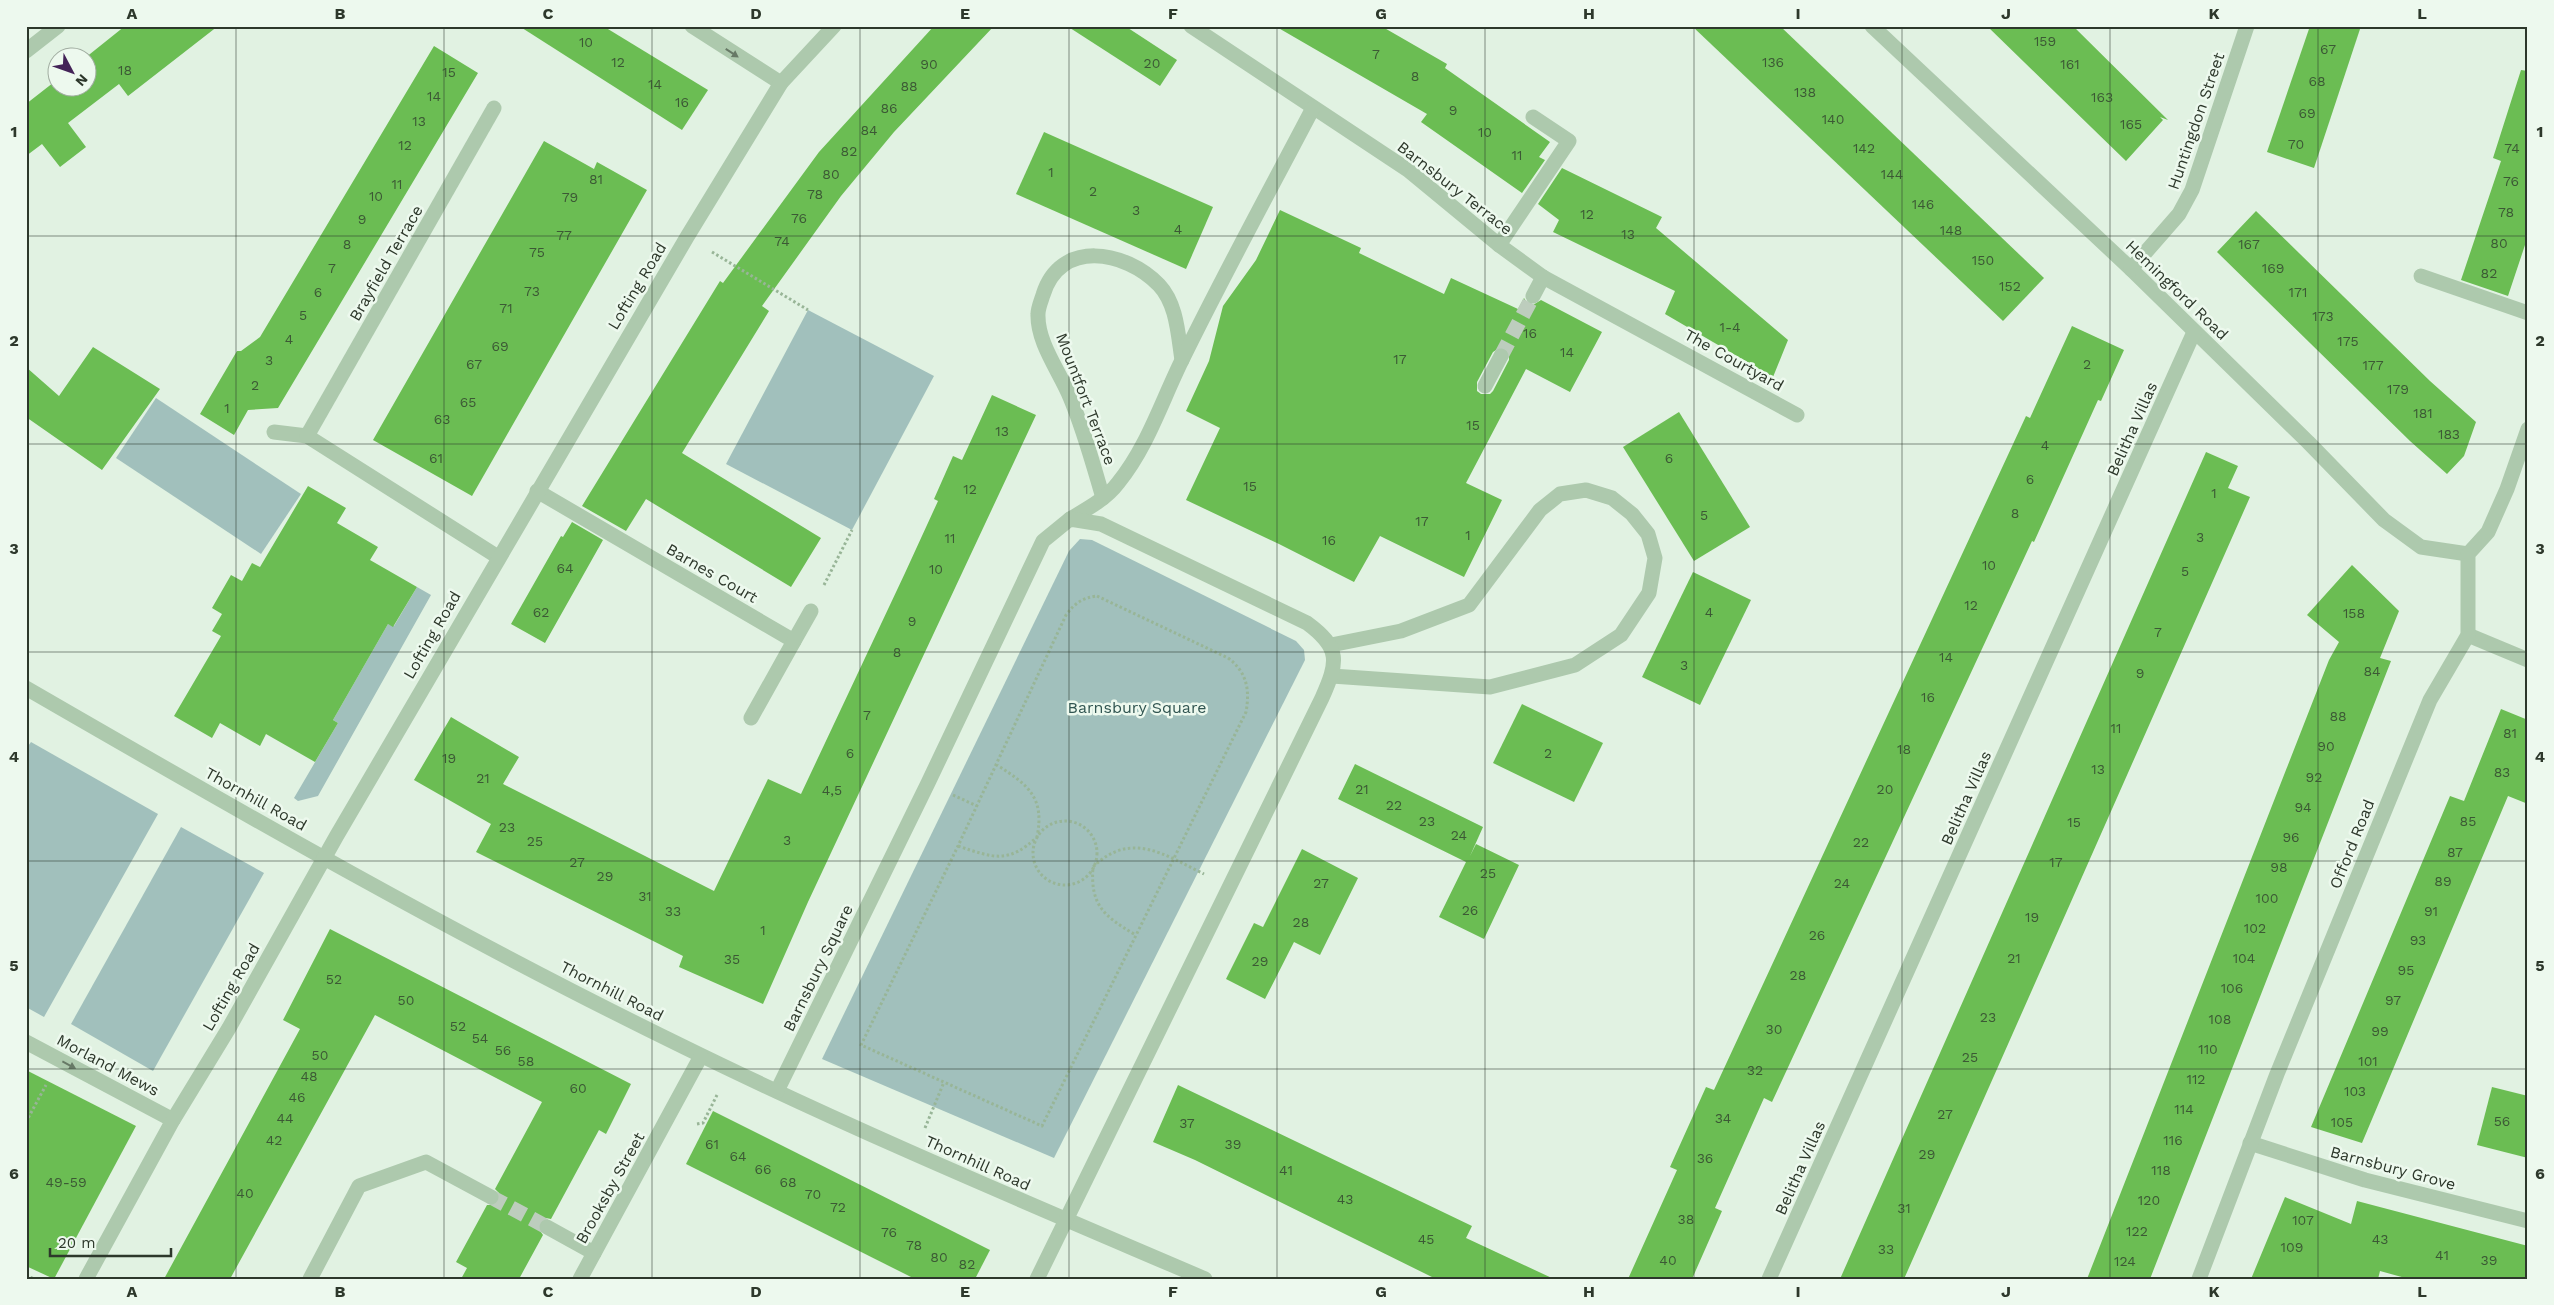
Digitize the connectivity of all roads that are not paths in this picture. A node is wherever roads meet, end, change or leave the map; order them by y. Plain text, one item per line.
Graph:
1 (58, 26) edge
2 (692, 26) edge
3 (834, 26) edge
4 (1191, 26) edge
5 (1872, 26) edge
6 (2247, 26) edge
7 (26, 52) edge
8 (781, 83) junction
9 (494, 108) dead end
10 (1312, 108) junction
11 (1533, 117) dead end
12 (1498, 245) junction
13 (2130, 269) junction
14 (2421, 276) dead end
15 (1543, 277) junction
16 (1533, 296) tunnel mouth
17 (2528, 313) edge
18 (2194, 332) junction
19 (1653, 335) joint
20 (1502, 356) tunnel mouth
21 (1182, 360) junction
22 (1485, 386) dead end
23 (1797, 415) dead end
24 (2528, 428) edge
25 (274, 432) dead end
26 (307, 436) junction
27 (537, 491) junction
28 (1103, 498) junction
29 (1070, 519) junction
30 (2468, 554) junction
31 (498, 557) junction
32 (810, 611) road end
33 (2468, 635) junction
34 (794, 641) junction
35 (1331, 645) junction
36 (2528, 660) edge
37 (1332, 676) junction
38 (26, 688) edge
39 (751, 718) dead end
40 (325, 857) junction
41 (26, 1042) edge
42 (701, 1056) junction
43 (777, 1091) junction
44 (173, 1120) junction
45 (2250, 1143) junction
46 (491, 1197) tunnel mouth
47 (1066, 1220) junction
48 (2528, 1221) edge
49 (547, 1227) tunnel mouth
50 (594, 1253) junction
51 (86, 1279) edge
52 (310, 1279) edge
53 (580, 1279) edge
54 (1037, 1279) edge
55 (1205, 1279) edge
56 (1769, 1279) edge
57 (2199, 1279) edge

1 - 7 street
2 -> 8 street
3 - 8 street, Lofting Road
4 - 10 street, Barnsbury Terrace
5 - 13 street, Hemingford Road
6 - 13 street, Huntingdon Street
8 - 27 street, Lofting Road
9 - 26 street, Brayfield Terrace
10 - 12 street, Barnsbury Terrace
10 - 21 street, Mountfort Terrace
11 - 12 street
12 - 15 street, Barnsbury Terrace
13 - 18 street, Hemingford Road
14 - 17 street
15 - 16 street
15 - 19 street, Barnsbury Terrace
18 - 30 street, Hemingford Road
18 - 56 street, Belitha Villas
19 - 23 street, The Courtyard
20 - 22 street
21 - 28 street, Mountfort Terrace
21 - 28 street, Mountfort Terrace
24 - 30 street
25 - 26 street
26 - 31 street
27 - 31 street, Lofting Road
27 - 34 street, Barnes Court
28 - 29 street, Mountfort Terrace
29 - 35 street
29 - 43 street, Barnsbury Square
30 - 33 street
31 - 40 street, Lofting Road
32 - 34 street
33 - 36 street
33 - 45 street, Offord Road
34 - 39 street
35 - 37 street
35 - 37 street
37 - 47 street
38 - 40 street, Thornhill Road
40 - 42 street, Thornhill Road
40 - 44 street, Lofting Road
41 -> 44 street, Morland Mews
42 - 43 street, Thornhill Road
42 - 50 street, Brooksby Street
43 - 47 street, Thornhill Road
44 - 51 street, Lofting Road
45 - 48 street, Barnsbury Grove
45 - 57 street, Offord Road
46 - 52 street
47 - 54 street
47 - 55 street, Thornhill Road
49 - 50 street
50 - 53 street, Brooksby Street

